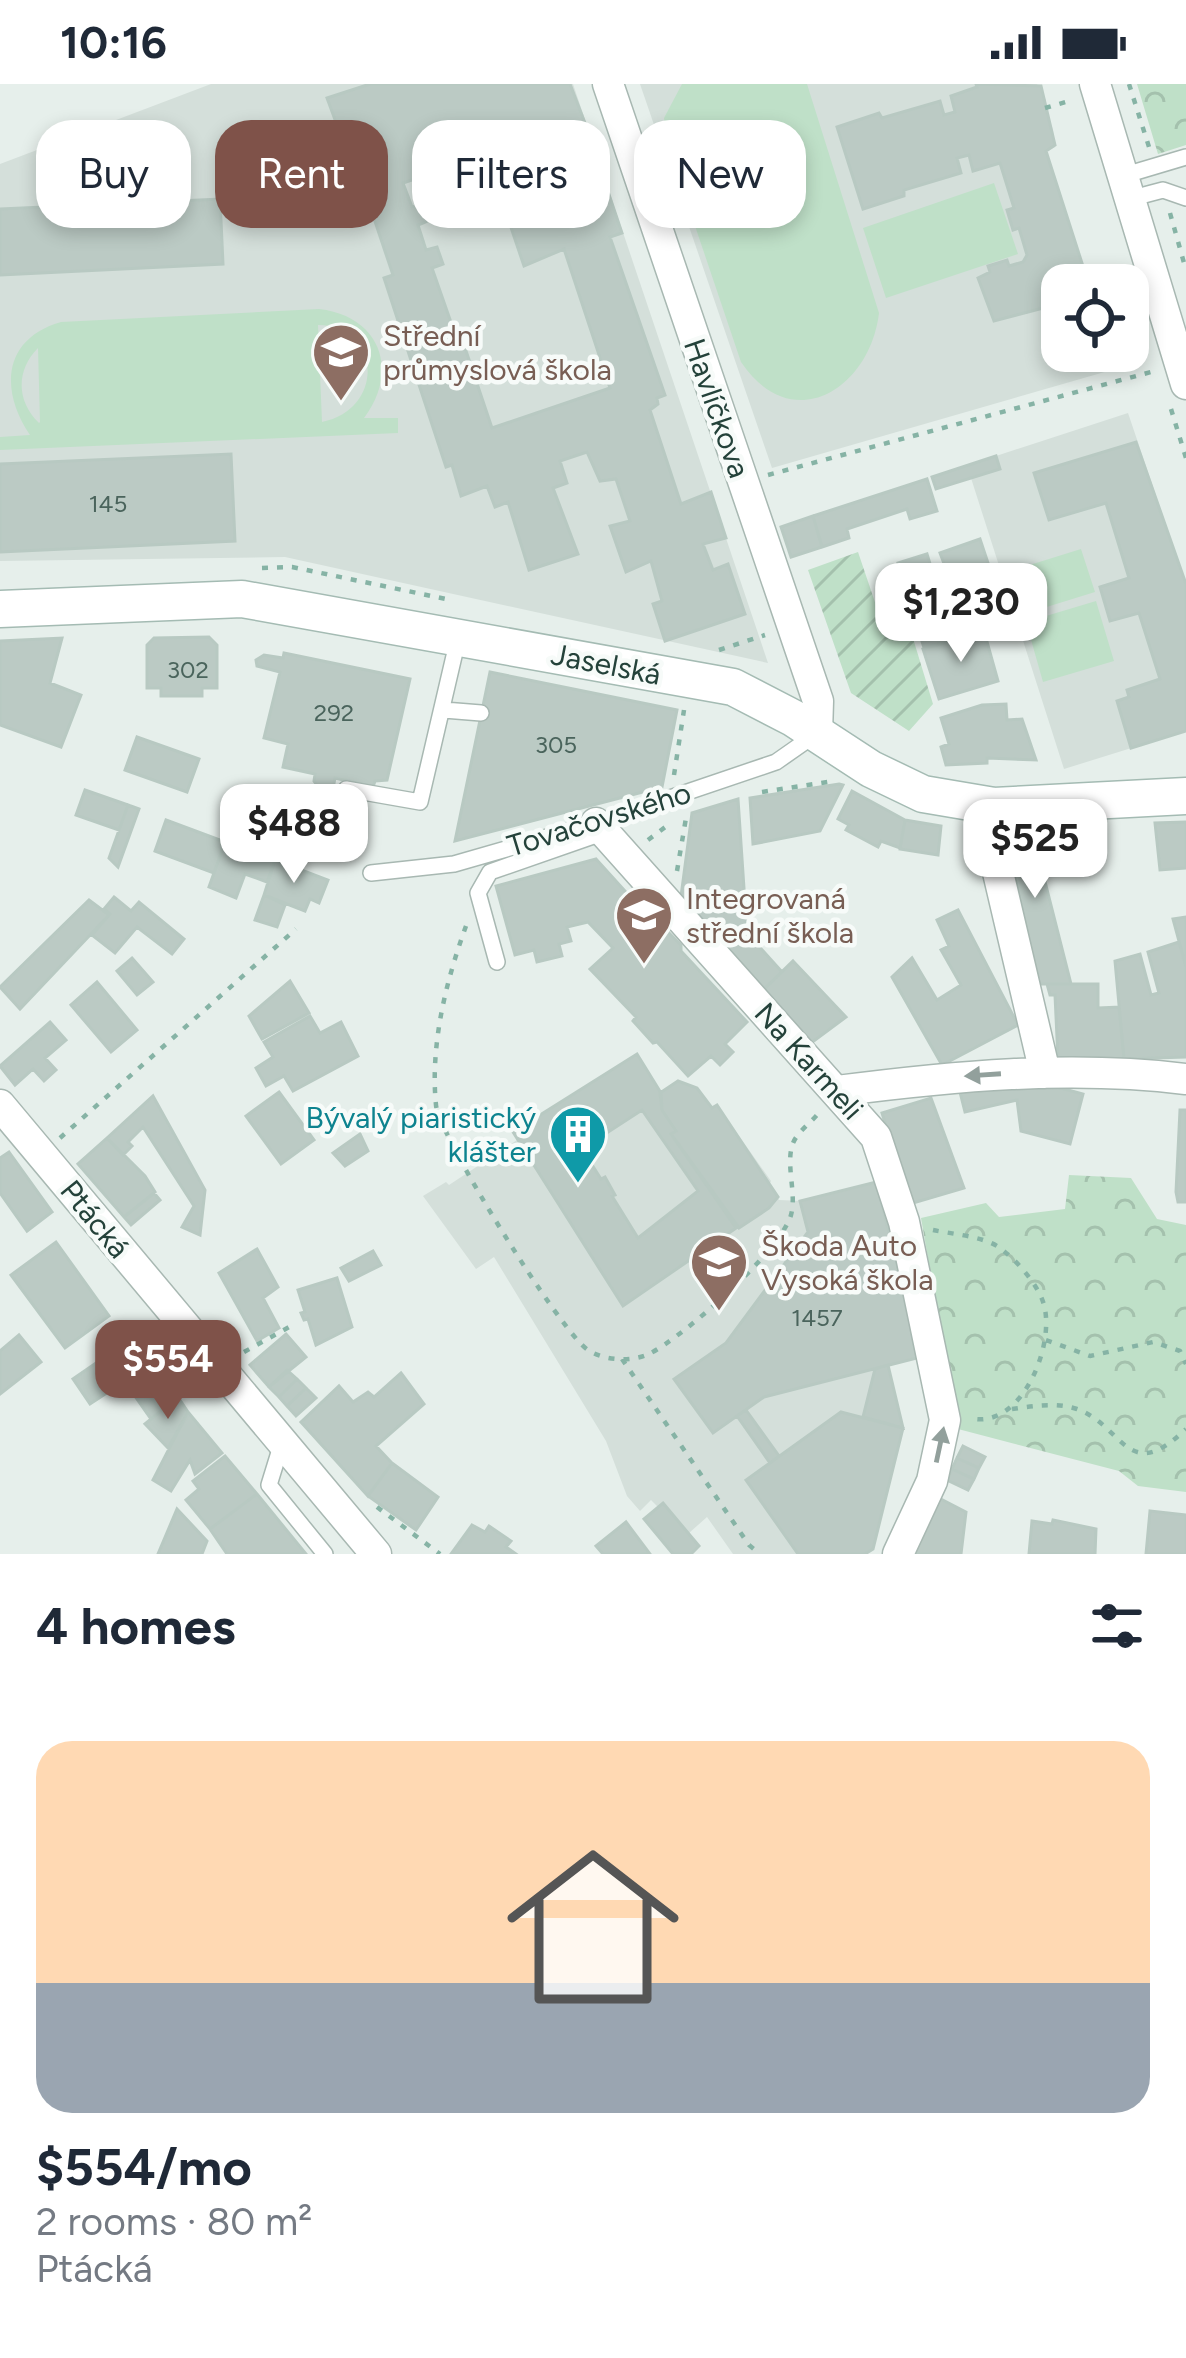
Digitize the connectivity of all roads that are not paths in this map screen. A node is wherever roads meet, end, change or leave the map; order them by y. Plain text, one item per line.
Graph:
1 (608, 84) edge
2 (1095, 84) edge
3 (1186, 157) edge
4 (1125, 188) junction
5 (1186, 198) edge
6 (1177, 321) edge
7 (1180, 376) edge
8 (0, 609) edge
9 (458, 637) junction
10 (444, 710) junction
11 (482, 713) dead end
12 (817, 734) junction
13 (346, 789) dead end
14 (1186, 796) edge
15 (982, 805) junction
16 (601, 828) junction
17 (371, 873) dead end
18 (497, 962) dead end
19 (1186, 1068) edge
20 (1045, 1073) junction
21 (1142, 1074) junction
22 (1186, 1079) edge
23 (837, 1091) junction
24 (0, 1105) edge
25 (281, 1445) junction
26 (325, 1554) edge
27 (376, 1554) edge
28 (898, 1554) edge

1 - 12 street, Havlíčkova
2 - 4 street
3 - 4 lane
4 - 5 lane
4 - 6 street
6 - 7 street
8 - 9 street, Jaselská
9 - 10 lane
9 - 12 street, Jaselská
10 - 11 lane
10 - 13 lane
12 - 15 street, Jaselská
12 - 16 lane, Tovačovského
14 - 15 street, Jaselská
15 - 20 street
16 - 17 lane, Tovačovského
16 - 18 lane
16 - 23 street, Na Karmeli
19 - 21 street
20 - 21 street
20 -> 23 street
21 - 22 street
28 -> 23 street, Na Karmeli
24 - 25 street, Ptácká
25 - 26 lane
25 - 27 street, Ptácká

